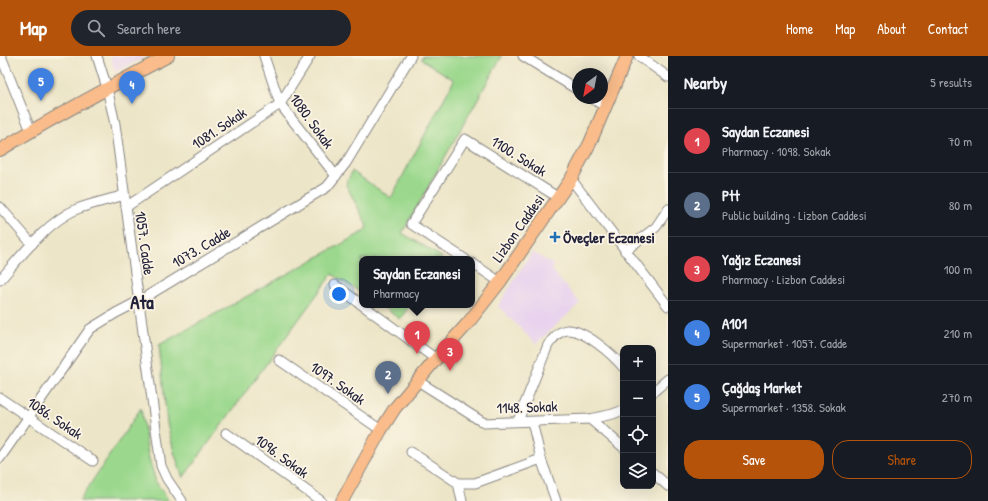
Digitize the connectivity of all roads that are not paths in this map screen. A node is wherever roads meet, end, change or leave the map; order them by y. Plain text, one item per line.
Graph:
1 (1, 56) edge
2 (97, 56) edge
3 (168, 56) edge
4 (264, 56) edge
5 (310, 56) edge
6 (523, 56) edge
7 (627, 56) edge
8 (639, 56) edge
9 (407, 58) edge
10 (668, 77) edge
11 (572, 86) edge
12 (107, 88) junction
13 (280, 104) junction
14 (601, 104) edge
15 (606, 107) junction
16 (31, 131) junction
17 (0, 150) edge
18 (336, 176) junction
19 (571, 179) junction
20 (124, 195) junction
21 (559, 198) junction
22 (0, 207) edge
23 (126, 207) junction
24 (668, 209) edge
25 (32, 244) junction
26 (625, 251) junction
27 (460, 256) edge
28 (475, 265) edge
29 (0, 280) edge
30 (500, 282) junction
31 (335, 285) dead end
32 (140, 301) junction
33 (359, 303) edge
34 (668, 306) edge
35 (366, 308) edge
36 (436, 359) junction
37 (279, 360) dead end
38 (620, 365) edge
39 (668, 378) edge
40 (418, 381) junction
41 (656, 389) edge
42 (0, 398) edge
43 (620, 411) edge
44 (29, 417) junction
45 (590, 419) junction
46 (518, 421) junction
47 (532, 422) junction
48 (381, 430) junction
49 (226, 433) dead end
50 (620, 444) edge
51 (411, 452) dead end
52 (0, 458) edge
53 (541, 459) junction
54 (93, 461) dead end
55 (656, 476) edge
56 (458, 483) junction
57 (668, 486) edge
58 (182, 501) edge
59 (321, 501) edge
60 (342, 501) edge
61 (462, 501) edge
62 (556, 501) edge

1 - 16 street
2 - 12 street, 1057. Cadde
3 - 12 main road
4 - 13 street, 1080. Sokak
5 - 13 street, 1081. Sokak
6 - 11 street
7 - 15 main road, Lizbon Caddesi
8 - 10 street
9 - 18 street, 1073. Cadde
12 - 16 main road
12 - 20 street, 1057. Cadde
13 - 18 street, 1080. Sokak
13 - 23 street, 1081. Sokak
14 - 15 street
15 - 19 main road, Lizbon Caddesi
16 - 17 main road
18 - 32 street, 1073. Cadde
19 - 21 main road, Lizbon Caddesi
19 - 26 street
20 - 23 street, 1057. Cadde
20 - 25 street
21 - 27 street, 1100. Sokak
21 - 30 main road, Lizbon Caddesi
22 - 25 street
23 - 32 street, 1057. Cadde
24 - 26 street
25 - 29 street
26 - 34 street
28 - 30 street
30 - 36 main road, Lizbon Caddesi
31 - 33 street
32 - 44 street, 1073. Cadde
32 - 58 street, 1057. Cadde
35 - 36 street
36 - 40 main road, Lizbon Caddesi
37 - 48 street, 1097. Sokak
38 - 46 street
39 - 41 street
40 - 46 street, 1148. Sokak
40 - 48 main road, Lizbon Caddesi
42 - 44 street, 1086. Sokak
43 - 45 street, 1148. Sokak
44 - 52 street, 1073. Cadde
44 - 54 street, 1086. Sokak
45 - 47 street, 1148. Sokak
45 - 50 street
46 - 47 street, 1148. Sokak
47 - 53 street
48 - 60 main road, Lizbon Caddesi
49 - 59 street, 1096. Sokak
51 - 56 street
53 - 56 street
53 - 62 street
55 - 57 street
56 - 61 street

